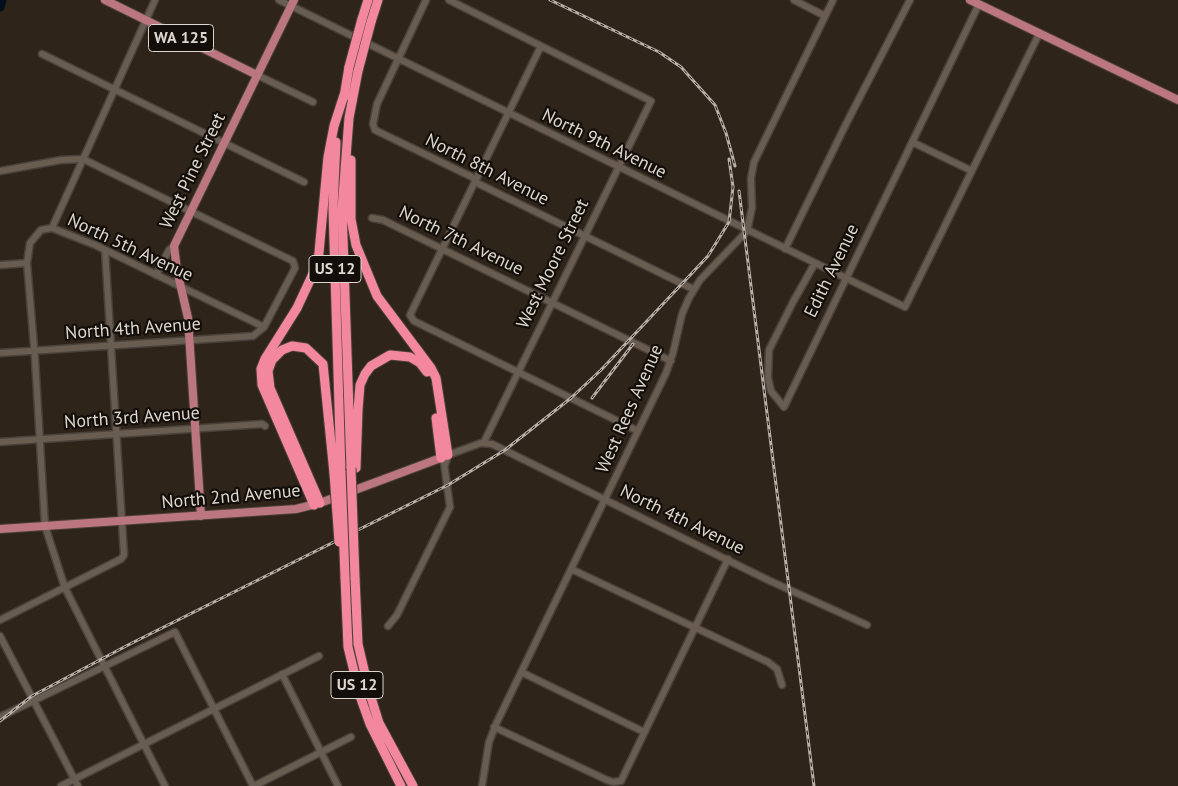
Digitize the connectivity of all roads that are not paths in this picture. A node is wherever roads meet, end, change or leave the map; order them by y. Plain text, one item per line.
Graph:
1 (104, 0) edge
2 (155, 0) edge
3 (279, 0) edge
4 (368, 0) edge
5 (378, 0) edge
6 (426, 0) edge
7 (449, 0) edge
8 (794, 0) edge
9 (833, 0) edge
10 (910, 0) edge
11 (970, 0) edge
12 (292, 3) edge
13 (979, 4) junction
14 (825, 16) junction
15 (367, 20) junction
16 (146, 21) junction
17 (1039, 34) junction
18 (541, 46) junction
19 (42, 54) dead end
20 (398, 59) junction
21 (257, 75) junction
22 (114, 90) junction
23 (349, 92) junction
24 (1178, 100) edge
25 (313, 102) dead end
26 (508, 113) junction
27 (912, 142) junction
28 (224, 143) junction
29 (83, 159) junction
30 (618, 167) junction
31 (0, 171) edge
32 (972, 171) junction
33 (475, 181) junction
34 (304, 182) dead end
35 (190, 211) junction
36 (372, 218) dead end
37 (52, 228) junction
38 (747, 231) junction
39 (584, 235) junction
40 (174, 246) junction
41 (442, 248) junction
42 (785, 249) junction
43 (105, 250) junction
44 (27, 263) junction
45 (815, 263) junction
46 (0, 265) edge
47 (156, 275) junction
48 (844, 278) junction
49 (181, 288) junction
50 (693, 289) junction
51 (551, 302) junction
52 (264, 327) junction
53 (190, 340) junction
54 (111, 345) junction
55 (34, 351) junction
56 (0, 353) edge
57 (671, 361) junction
58 (517, 372) junction
59 (265, 426) dead end
60 (195, 429) junction
61 (638, 431) junction
62 (117, 433) junction
63 (40, 439) junction
64 (0, 442) edge
65 (484, 442) junction
66 (445, 459) junction
67 (353, 468) junction
68 (338, 472) junction
69 (605, 499) junction
70 (317, 504) junction
71 (201, 516) junction
72 (123, 521) junction
73 (45, 526) junction
74 (0, 529) edge
75 (728, 559) junction
76 (571, 569) junction
77 (65, 588) junction
78 (0, 620) edge
79 (867, 625) dead end
80 (388, 626) dead end
81 (695, 627) junction
82 (0, 636) edge
83 (319, 656) dead end
84 (104, 666) junction
85 (521, 672) junction
86 (282, 674) junction
87 (782, 685) dead end
88 (34, 700) junction
89 (214, 709) junction
90 (0, 717) edge
91 (494, 727) junction
92 (644, 732) junction
93 (351, 737) dead end
94 (144, 744) junction
95 (321, 752) junction
96 (75, 779) junction
97 (60, 786) edge
98 (78, 786) edge
99 (165, 786) edge
100 (254, 786) edge
101 (338, 786) edge
102 (401, 786) edge
103 (413, 786) edge
104 (482, 786) edge

1 - 16 main road, WA 125
2 - 16 street
3 - 12 street, North 9th Avenue
4 - 15 highway, US 12
5 - 15 highway, US 12
6 - 20 street
7 - 18 street
8 - 14 street
9 - 14 street
10 - 42 street
11 - 13 main road
12 - 20 street, North 9th Avenue
12 - 21 main road, West Pine Street
13 - 17 main road
13 - 27 street, Edith Avenue
14 - 38 street
15 - 23 highway, US 12, bridge
16 - 21 main road, WA 125
16 - 22 street
17 - 24 main road
17 - 32 street
18 - 26 street
18 - 30 street, West Moore Street
19 - 22 street
20 - 26 street, North 9th Avenue
20 - 33 street, North 8th Avenue
21 - 25 street
21 - 28 main road, West Pine Street
22 - 28 street
22 - 29 street
23 - 66 highway
23 - 67 highway, US 12
23 - 68 highway, US 12
23 - 70 highway
26 - 30 street, North 9th Avenue
26 - 33 street
27 - 32 street
27 - 48 street, Edith Avenue
28 - 34 street
28 - 35 main road, West Pine Street
29 - 31 street
29 - 35 street
29 - 37 street
30 - 38 street, North 9th Avenue
30 - 39 street, West Moore Street
32 - 48 street, North 9th Avenue
33 - 39 street, North 8th Avenue
33 - 41 street
35 - 40 main road, West Pine Street
35 - 52 street
36 - 41 street, North 7th Avenue
37 - 43 street, North 5th Avenue
37 - 44 street, North 5th Avenue
38 - 42 street, North 9th Avenue
38 - 50 street, West Rees Avenue
39 - 50 street, North 8th Avenue
39 - 51 street, West Moore Street
40 - 47 street
40 - 49 main road, West Pine Street
41 - 51 street, North 7th Avenue
41 - 58 street
42 - 45 street, North 9th Avenue
43 - 47 street, North 5th Avenue
43 - 54 street
44 - 46 street
44 - 55 street
45 - 48 street, North 9th Avenue
45 - 48 street, Edith Avenue
47 - 49 street, North 5th Avenue
49 - 52 street, North 5th Avenue
49 - 53 main road, West Pine Street
50 - 57 street, West Rees Avenue
51 - 57 street, North 7th Avenue
51 - 58 street, West Moore Street
52 - 53 street, North 4th Avenue
53 - 54 street, North 4th Avenue
53 - 60 main road, West Pine Street
54 - 55 street, North 4th Avenue
54 - 62 street
55 - 56 street, North 4th Avenue
55 - 63 street
57 - 61 street, West Rees Avenue
58 - 61 street
58 - 65 street, West Moore Street
59 - 60 street, North 3rd Avenue
60 - 62 street, North 3rd Avenue
60 - 71 main road, West Pine Street
61 - 69 street, West Rees Avenue
62 - 63 street, North 3rd Avenue
62 - 72 street
63 - 64 street, North 3rd Avenue
63 - 73 street
65 - 66 street, North 2nd Avenue
65 - 69 street, North 4th Avenue
66 - 67 highway
66 - 70 main road, North 2nd Avenue
66 - 80 street
67 - 103 highway, US 12, bridge
68 - 70 highway
68 - 102 highway, US 12, bridge
69 - 75 street, North 4th Avenue
69 - 76 street, West Rees Avenue
70 - 71 main road, North 2nd Avenue
71 - 72 main road, North 2nd Avenue
72 - 73 main road, North 2nd Avenue
72 - 77 street
73 - 74 main road, North 2nd Avenue
73 - 77 street
75 - 79 street, North 4th Avenue
75 - 81 street
76 - 81 street
76 - 85 street, West Rees Avenue
77 - 78 street
77 - 84 street
81 - 87 street
81 - 92 street
82 - 88 street
83 - 86 street
84 - 88 street
84 - 89 street
84 - 94 street
85 - 91 street, West Rees Avenue
85 - 92 street
86 - 89 street
86 - 95 street
88 - 90 street
88 - 96 street
89 - 94 street
89 - 100 street
91 - 92 street
91 - 104 street, West Rees Avenue
93 - 95 street
94 - 96 street
94 - 99 street
95 - 100 street
95 - 101 street
96 - 97 street
96 - 98 street

